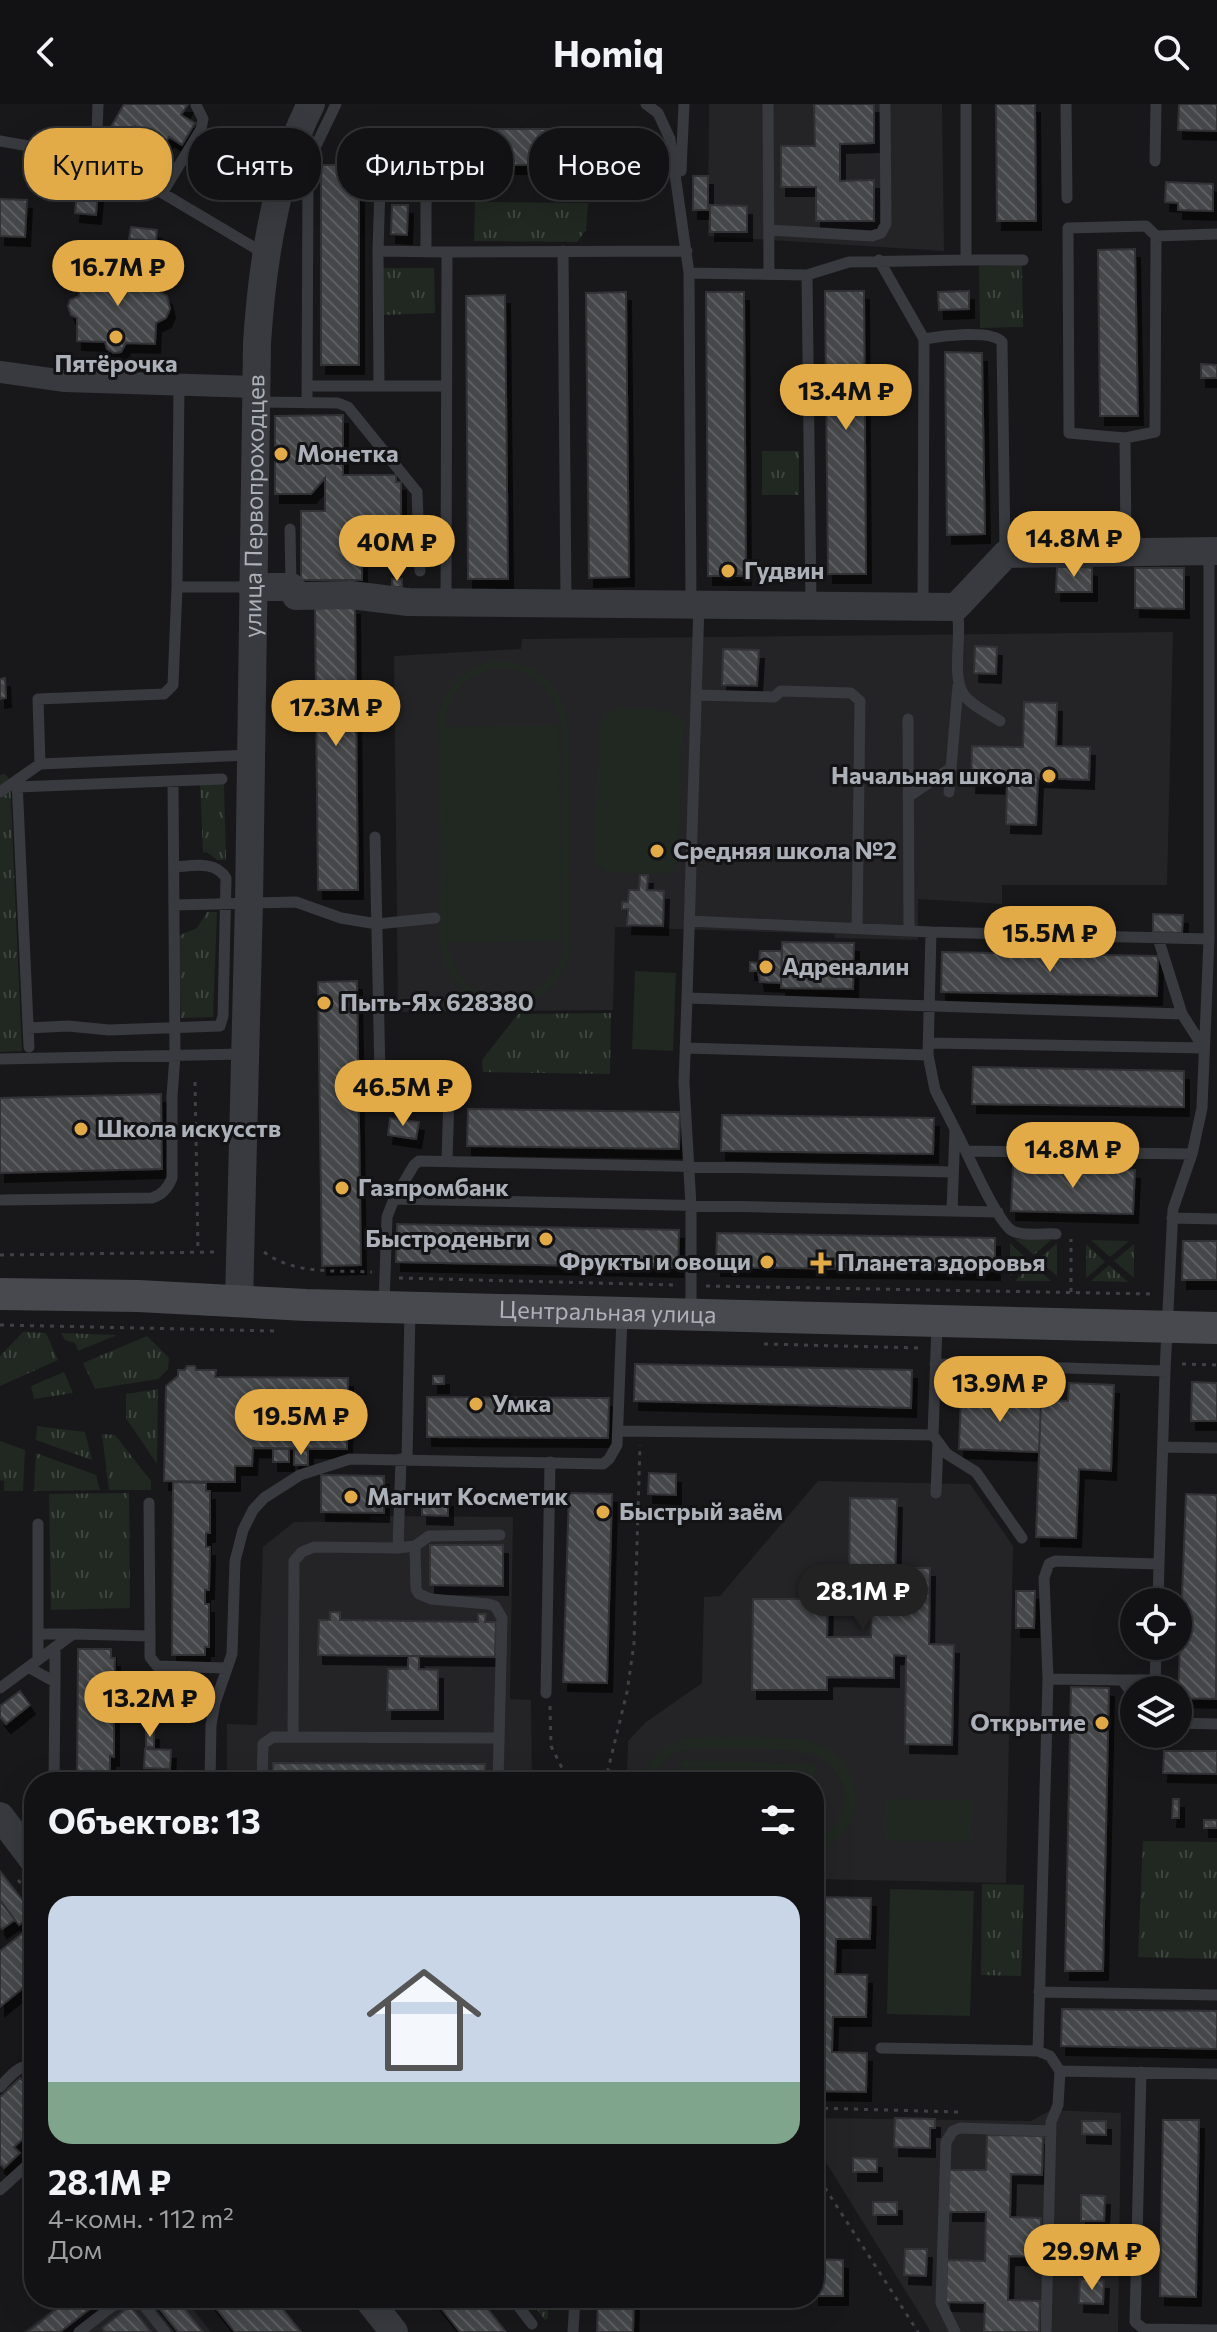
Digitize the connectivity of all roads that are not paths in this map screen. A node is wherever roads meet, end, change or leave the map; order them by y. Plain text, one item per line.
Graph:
1 (98, 104) edge
2 (311, 104) edge
3 (336, 104) edge
4 (646, 104) edge
5 (684, 104) edge
6 (768, 104) edge
7 (885, 104) edge
8 (966, 104) edge
9 (1066, 104) edge
10 (1156, 104) edge
11 (196, 105) edge
12 (97, 128) edge
13 (0, 141) edge
14 (24, 146) edge
15 (1155, 161) dead end
16 (172, 177) edge
17 (172, 198) edge
18 (1067, 198) dead end
19 (681, 205) junction
20 (769, 230) junction
21 (1217, 234) edge
22 (1156, 236) junction
23 (378, 251) junction
24 (563, 251) junction
25 (687, 251) junction
26 (426, 252) junction
27 (447, 252) junction
28 (267, 256) junction
29 (879, 260) junction
30 (966, 260) junction
31 (1023, 260) dead end
32 (689, 273) junction
33 (769, 274) junction
34 (807, 275) junction
35 (924, 339) junction
36 (0, 372) edge
37 (179, 385) junction
38 (307, 386) junction
39 (379, 386) junction
40 (446, 386) junction
41 (255, 395) junction
42 (307, 403) junction
43 (1125, 438) junction
44 (290, 529) dead end
45 (1126, 551) junction
46 (1213, 551) edge
47 (1006, 554) junction
48 (420, 571) dead end
49 (177, 587) junction
50 (252, 587) junction
51 (291, 587) junction
52 (446, 601) junction
53 (566, 602) junction
54 (695, 603) junction
55 (811, 605) junction
56 (923, 607) junction
57 (956, 607) junction
58 (958, 678) junction
59 (696, 695) junction
60 (908, 719) dead end
61 (1000, 721) dead end
62 (251, 755) junction
63 (40, 764) junction
64 (951, 768) junction
65 (222, 779) dead end
66 (173, 781) junction
67 (17, 784) junction
68 (0, 792) edge
69 (949, 792) dead end
70 (908, 797) junction
71 (375, 837) dead end
72 (174, 867) junction
73 (237, 903) junction
74 (174, 905) junction
75 (435, 918) dead end
76 (689, 921) junction
77 (377, 924) junction
78 (857, 928) junction
79 (909, 931) junction
80 (931, 932) junction
81 (1158, 938) junction
82 (1209, 939) junction
83 (687, 998) junction
84 (929, 1007) junction
85 (1182, 1014) junction
86 (28, 1028) junction
87 (174, 1029) junction
88 (29, 1047) dead end
89 (685, 1048) junction
90 (1204, 1048) junction
91 (928, 1049) junction
92 (246, 1054) junction
93 (175, 1056) junction
94 (0, 1059) edge
95 (955, 1129) junction
96 (966, 1151) junction
97 (1192, 1154) junction
98 (447, 1161) junction
99 (689, 1165) junction
100 (953, 1172) junction
101 (394, 1199) junction
102 (2, 1200) dead end
103 (691, 1206) junction
104 (952, 1211) junction
105 (998, 1212) junction
106 (1172, 1218) junction
107 (1217, 1219) edge
108 (1056, 1234) road end
109 (0, 1294) edge
110 (691, 1300) junction
111 (239, 1302) junction
112 (397, 1308) junction
113 (1167, 1312) junction
114 (622, 1313) junction
115 (937, 1320) junction
116 (1217, 1328) edge
117 (935, 1358) junction
118 (1165, 1367) junction
119 (619, 1431) junction
120 (935, 1438) junction
121 (1163, 1447) junction
122 (1217, 1448) edge
123 (404, 1459) junction
124 (550, 1462) junction
125 (936, 1493) dead end
126 (149, 1503) dead end
127 (38, 1524) dead end
128 (500, 1535) dead end
129 (1022, 1538) dead end
130 (415, 1546) junction
131 (398, 1548) junction
132 (1159, 1564) junction
133 (1158, 1588) edge
134 (39, 1634) junction
135 (73, 1634) junction
136 (150, 1636) junction
137 (55, 1647) junction
138 (33, 1663) junction
139 (226, 1668) junction
140 (1048, 1679) junction
141 (1120, 1680) edge
142 (55, 1682) junction
143 (0, 1688) edge
144 (546, 1693) road end
145 (1192, 1723) edge
146 (1217, 1724) edge
147 (293, 1737) junction
148 (499, 1738) junction
149 (54, 1772) edge
150 (210, 1772) edge
151 (262, 1772) edge
152 (498, 1772) edge
153 (1039, 1992) junction
154 (1217, 1995) edge
155 (881, 2048) dead end
156 (1038, 2051) junction
157 (24, 2066) edge
158 (1060, 2071) junction
159 (1141, 2072) junction
160 (1217, 2074) edge
161 (0, 2087) edge
162 (1051, 2131) junction
163 (24, 2168) edge
164 (0, 2190) edge
165 (111, 2308) edge
166 (146, 2308) edge
167 (375, 2308) edge
168 (520, 2308) edge
169 (574, 2308) edge
170 (532, 2324) dead end
171 (85, 2330) edge
172 (1217, 2330) edge
173 (165, 2332) edge
174 (394, 2332) edge
175 (573, 2332) edge
176 (955, 2332) edge
177 (1046, 2332) edge

1 - 12 lane
2 - 28 street, улица Первопроходцев
3 - 38 lane
4 - 19 lane
5 - 19 lane
6 - 20 lane
7 - 20 lane
8 - 30 lane
9 - 18 lane
10 - 15 lane
11 - 16 lane
13 - 14 lane
17 - 28 lane
19 - 25 lane
20 - 33 lane
21 - 22 lane
22 - 43 lane
22 - 43 lane
23 - 26 lane
23 - 26 lane
23 - 39 lane
24 - 25 lane
24 - 27 lane
24 - 53 lane
25 - 32 lane
26 - 27 lane
27 - 40 lane
28 - 41 street, улица Первопроходцев
29 - 30 lane
29 - 34 lane
29 - 35 lane
30 - 31 lane
32 - 33 lane
32 - 54 lane
33 - 34 lane
34 - 55 lane
35 - 47 lane
35 - 56 lane
36 - 37 street
37 - 41 street
37 - 49 lane
38 - 39 lane
38 - 42 lane
39 - 40 lane
40 - 52 lane
41 - 42 lane
41 - 50 street, улица Первопроходцев
42 - 48 lane
43 - 45 lane
44 - 51 lane
45 - 46 street
45 - 47 street
46 - 82 lane
47 - 57 street
49 - 50 lane
49 - 63 lane
50 - 51 street
50 - 62 street, улица Первопроходцев
51 - 52 street
52 - 53 street
53 - 54 street
54 - 55 street
54 - 59 lane
55 - 56 street
56 - 57 street
57 - 58 lane
58 - 61 lane
58 - 64 lane
59 - 76 lane
59 - 78 lane
60 - 70 lane
62 - 63 lane
62 - 73 street, улица Первопроходцев
63 - 67 lane
64 - 69 lane
64 - 70 lane
65 - 66 lane
66 - 67 lane
66 - 72 lane
67 - 68 lane
67 - 86 lane
70 - 79 lane
71 - 77 lane
72 - 73 lane
72 - 74 lane
73 - 74 lane
73 - 77 lane
73 - 87 lane
73 - 92 street, улица Первопроходцев
74 - 87 lane
75 - 77 lane
76 - 78 lane
76 - 83 lane
77 - 98 lane
78 - 79 lane
79 - 80 lane
80 - 81 lane
80 - 84 lane
81 - 82 lane
81 - 85 lane
82 - 90 lane
83 - 84 lane
83 - 89 lane
84 - 85 lane
84 - 91 lane
85 - 90 lane
86 - 87 lane
86 - 88 lane
87 - 93 lane
89 - 91 lane
89 - 99 lane
90 - 91 lane
90 - 97 lane
91 - 95 lane
92 - 93 lane
92 - 111 street, улица Первопроходцев
93 - 94 lane
93 - 102 lane
95 - 96 lane
95 - 100 lane
96 - 97 lane
96 - 105 lane
97 - 106 lane
98 - 99 lane
98 - 101 lane
99 - 100 lane
99 - 103 lane
100 - 104 lane
101 - 103 lane
101 - 112 lane
103 - 104 lane
103 - 110 lane
104 - 105 lane
105 - 108 lane
106 - 107 lane
106 - 113 lane
109 - 111 main road, Центральная улица
110 - 114 main road, Центральная улица
110 - 115 main road, Центральная улица
111 - 112 main road, Центральная улица
112 - 114 main road, Центральная улица
112 - 123 lane
113 - 115 main road, Центральная улица
113 - 116 main road, Центральная улица
113 - 118 lane
114 - 119 lane
115 - 117 lane
117 - 118 lane
117 - 120 lane
118 - 121 lane
119 - 120 lane
119 - 124 lane
120 - 125 lane
120 - 129 lane
121 - 122 lane
121 - 132 lane
123 - 124 lane
123 - 131 lane
123 - 139 lane
124 - 144 lane
126 - 136 lane
127 - 134 lane
128 - 130 lane
130 - 131 lane
130 - 148 lane
131 - 147 lane
132 - 133 lane
132 - 140 lane
134 - 135 lane
134 - 138 lane
135 - 136 lane
135 - 137 lane
136 - 139 lane
137 - 138 lane
137 - 142 lane
138 - 142 lane
138 - 143 lane
139 - 150 lane
140 - 141 lane
140 - 153 lane
142 - 149 lane
145 - 146 lane
147 - 148 lane
147 - 151 lane
148 - 152 lane
153 - 154 lane
153 - 156 lane
155 - 156 lane
156 - 158 lane
157 - 161 lane
158 - 159 lane
158 - 162 lane
159 - 160 lane
159 - 172 lane
162 - 176 lane
162 - 177 lane
163 - 164 lane
165 - 171 lane
166 - 173 lane
167 - 174 street
168 - 170 lane
169 - 175 lane

